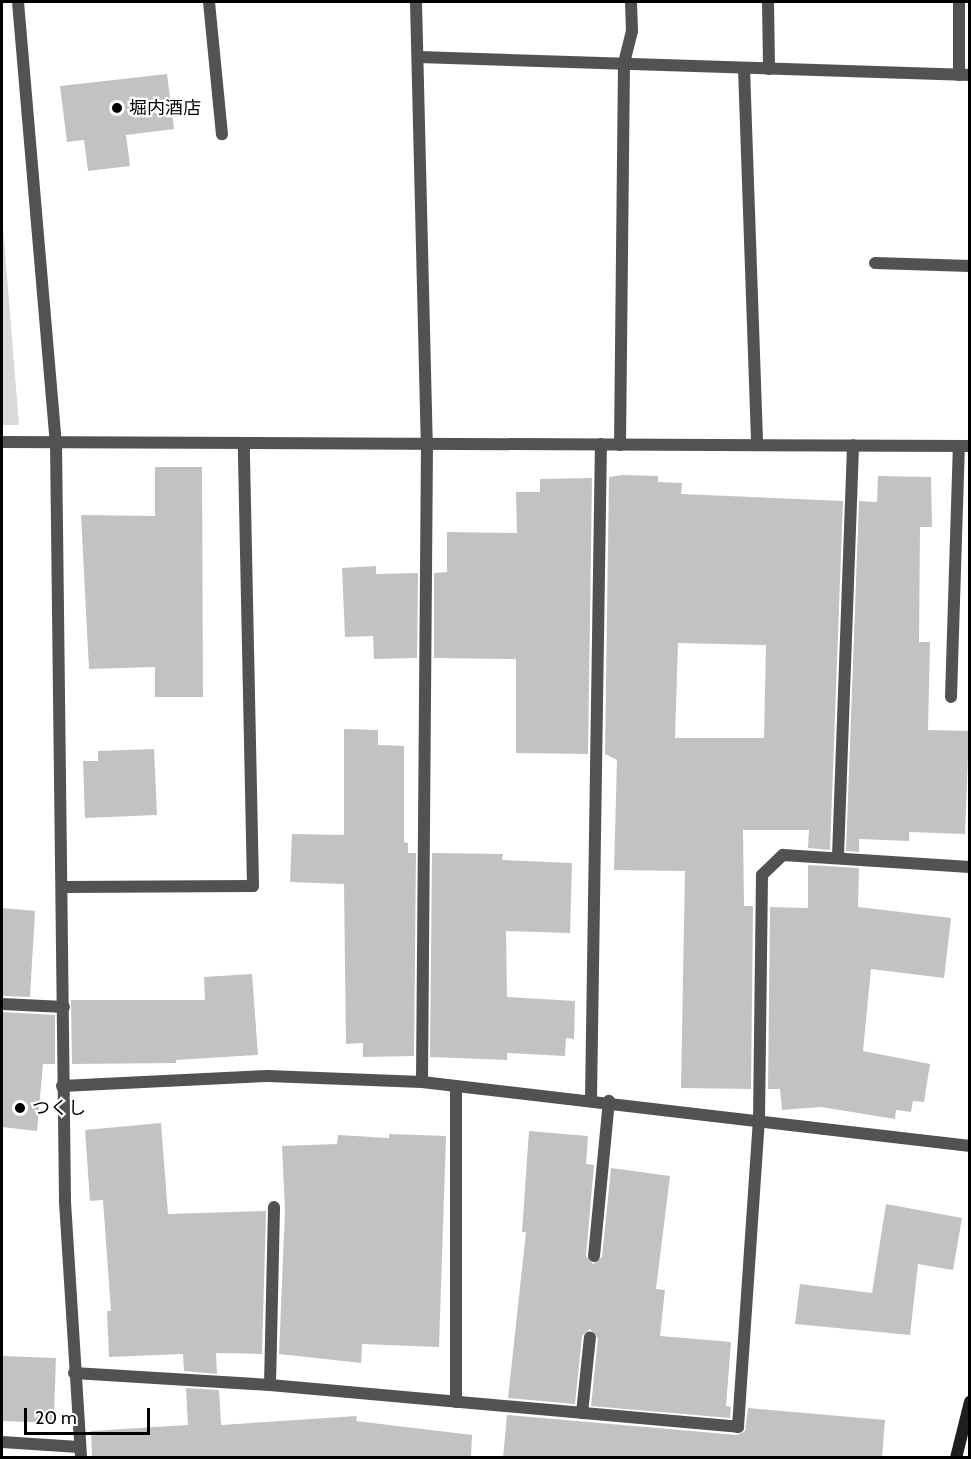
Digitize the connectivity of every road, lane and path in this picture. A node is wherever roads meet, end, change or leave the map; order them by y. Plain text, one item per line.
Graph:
1 (18, 2) edge
2 (209, 2) edge
3 (416, 2) edge
4 (631, 2) edge
5 (768, 2) edge
6 (959, 2) edge
7 (418, 57) junction
8 (624, 63) junction
9 (744, 68) junction
10 (769, 69) junction
11 (964, 75) edge
12 (222, 134) dead end
13 (875, 263) dead end
14 (969, 266) edge
15 (2, 442) edge
16 (56, 442) junction
17 (244, 443) junction
18 (427, 444) junction
19 (601, 444) junction
20 (620, 445) junction
21 (757, 445) junction
22 (853, 445) junction
23 (964, 446) edge
24 (951, 697) dead end
25 (838, 856) junction
26 (969, 867) edge
27 (63, 887) junction
28 (2, 1004) edge
29 (64, 1007) junction
30 (422, 1082) junction
31 (62, 1086) junction
32 (456, 1087) junction
33 (591, 1099) junction
34 (609, 1101) junction
35 (759, 1120) junction
36 (969, 1146) edge
37 (274, 1207) dead end
38 (594, 1256) dead end
39 (590, 1337) dead end
40 (74, 1373) junction
41 (270, 1385) junction
42 (456, 1402) junction
43 (969, 1402) edge
44 (582, 1413) junction
45 (2, 1442) edge
46 (80, 1452) edge
47 (957, 1458) edge

1 - 16 street
2 - 12 street
3 - 7 street
4 - 8 street
5 - 10 street
6 - 11 street
7 - 8 street
7 - 18 street
8 - 9 street
8 - 20 street
9 - 10 street
9 - 21 street
10 - 11 street
13 - 14 street
15 - 16 street
16 - 17 street
16 - 27 street
17 - 18 street
17 - 27 street
18 - 19 street
18 - 30 street
19 - 20 street
19 - 33 street
20 - 21 street
21 - 22 street
22 - 23 street
22 - 25 street
23 - 24 street
25 - 26 street
25 - 35 street
27 - 29 street
28 - 29 street
29 - 31 street
30 - 31 street
30 - 32 street
31 - 40 street
32 - 33 street
32 - 42 street
33 - 34 street
34 - 35 street
34 - 38 street
35 - 36 street
35 - 44 street
37 - 41 street
39 - 44 street
40 - 41 street
40 - 46 street
41 - 42 street
42 - 44 street
43 - 47 street
45 - 46 street

